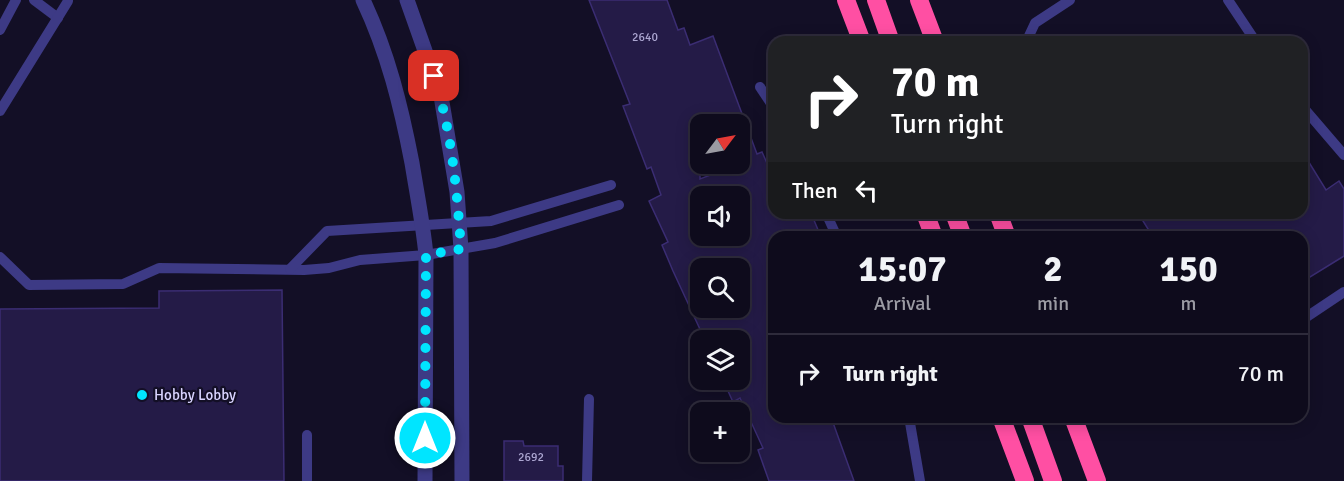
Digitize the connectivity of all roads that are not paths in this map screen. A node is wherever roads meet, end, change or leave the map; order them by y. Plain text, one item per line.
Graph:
1 (16, 0) edge
2 (34, 0) edge
3 (363, 0) edge
4 (407, 0) edge
5 (846, 0) edge
6 (876, 0) edge
7 (919, 0) edge
8 (1070, 0) edge
9 (1228, 0) edge
10 (68, 2) dead end
11 (58, 18) junction
12 (0, 30) edge
13 (860, 36) edge
14 (889, 36) edge
15 (933, 36) edge
16 (1029, 36) edge
17 (1252, 36) edge
18 (760, 87) dead end
19 (768, 99) edge
20 (0, 111) edge
21 (1308, 113) edge
22 (1344, 155) edge
23 (610, 185) dead end
24 (619, 205) dead end
25 (459, 222) junction
26 (423, 225) junction
27 (461, 249) junction
28 (426, 255) junction
29 (0, 257) edge
30 (290, 269) junction
31 (1344, 292) edge
32 (1308, 316) edge
33 (589, 399) dead end
34 (910, 423) edge
35 (1003, 423) edge
36 (1032, 423) edge
37 (1075, 423) edge
38 (307, 435) dead end
39 (308, 481) edge
40 (425, 481) edge
41 (462, 481) edge
42 (587, 481) edge
43 (920, 481) edge
44 (1025, 481) edge
45 (1053, 481) edge
46 (1097, 481) edge

1 - 12 lane
2 - 11 lane
3 - 26 street
4 - 25 street
5 - 13 highway
6 - 14 highway
7 - 15 highway
8 - 16 lane
9 - 17 lane
10 - 11 lane
11 - 20 lane
18 - 19 lane
21 - 22 lane
23 - 25 lane
24 - 27 lane
25 - 26 lane
25 - 27 street
26 - 28 street
26 - 30 lane
27 - 28 lane
27 - 41 street
28 - 30 lane
28 - 40 street
29 - 30 lane
31 - 32 lane
33 - 42 lane
34 - 43 lane
35 - 44 highway
36 - 45 highway
37 - 46 highway
38 - 39 lane

